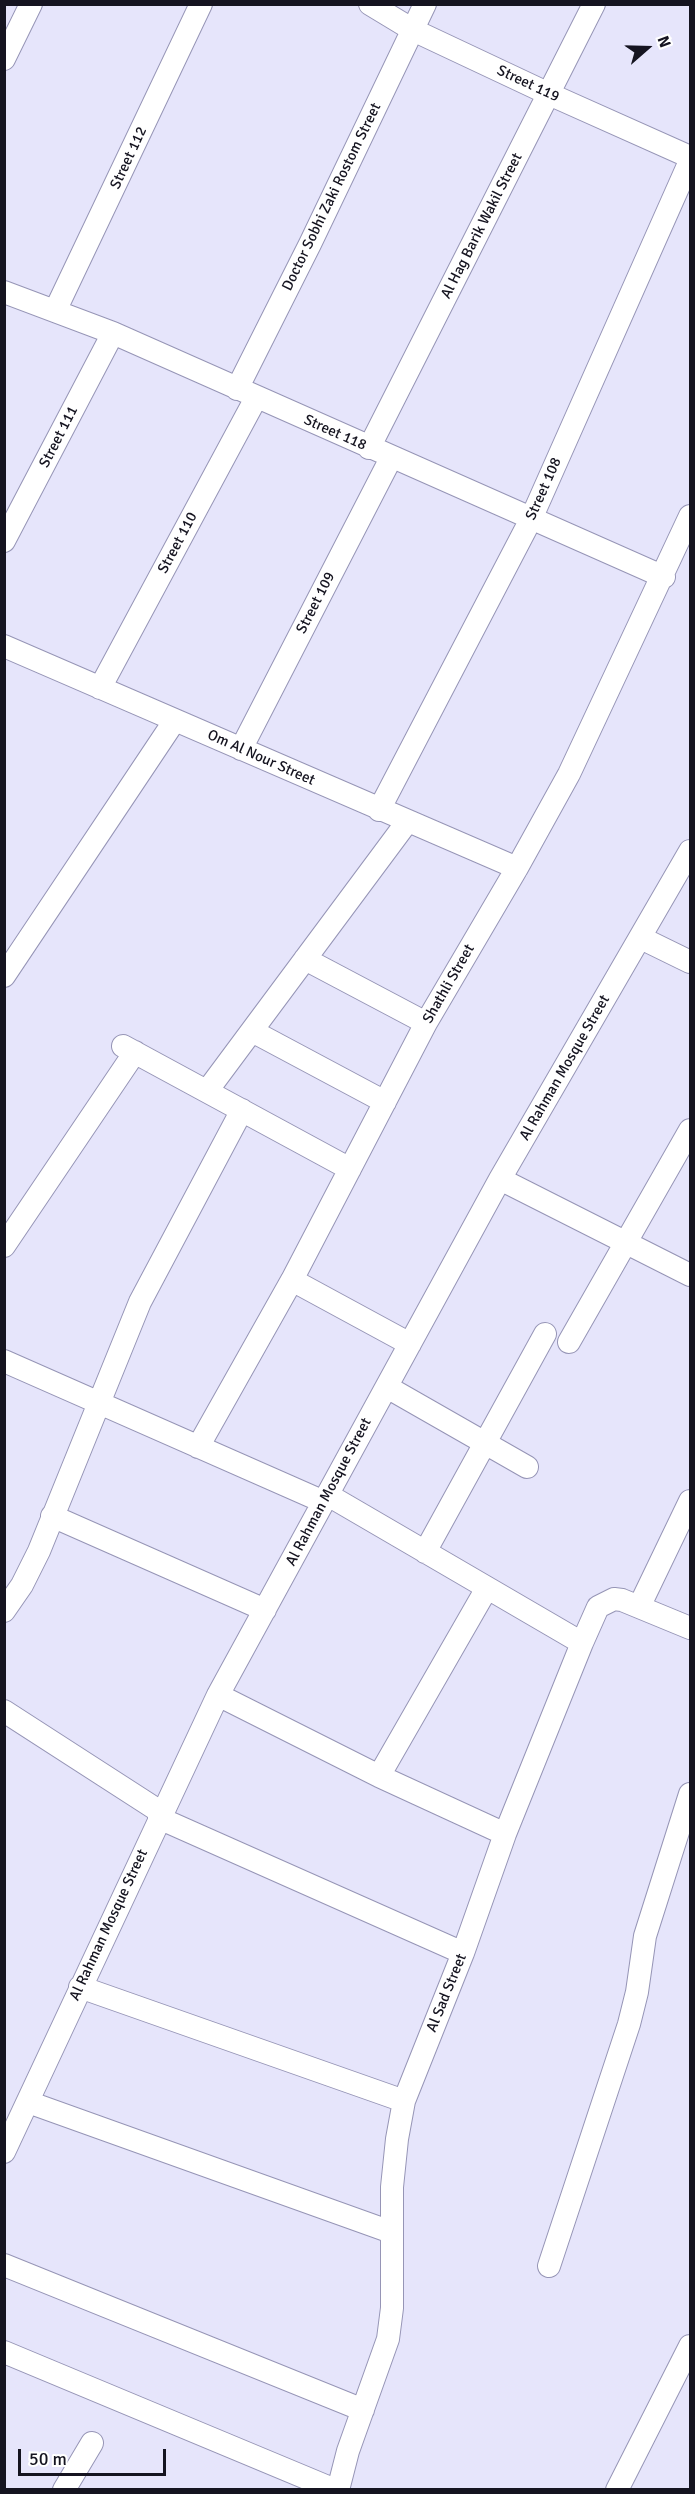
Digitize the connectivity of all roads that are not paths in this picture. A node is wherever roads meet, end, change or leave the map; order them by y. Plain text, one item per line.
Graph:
1 (31, 4) edge
2 (201, 4) edge
3 (370, 4) edge
4 (425, 4) edge
5 (594, 4) edge
6 (413, 30) junction
7 (4, 59) edge
8 (549, 94) junction
9 (690, 159) edge
10 (4, 292) edge
11 (55, 310) junction
12 (113, 333) junction
13 (246, 394) junction
14 (369, 448) junction
15 (391, 458) junction
16 (690, 516) edge
17 (531, 519) junction
18 (4, 541) edge
19 (664, 577) junction
20 (6, 650) edge
21 (100, 688) junction
22 (175, 720) junction
23 (241, 749) junction
24 (379, 810) junction
25 (407, 822) junction
26 (690, 851) edge
27 (517, 868) junction
28 (641, 938) junction
29 (305, 959) junction
30 (690, 962) edge
31 (4, 976) edge
32 (426, 1023) junction
33 (252, 1031) junction
34 (207, 1091) junction
35 (385, 1102) junction
36 (242, 1110) junction
37 (690, 1130) edge
38 (350, 1169) junction
39 (500, 1179) junction
40 (626, 1243) junction
41 (4, 1246) edge
42 (690, 1275) edge
43 (292, 1280) junction
44 (545, 1334) dead end
45 (569, 1342) dead end
46 (410, 1344) junction
47 (4, 1361) edge
48 (387, 1387) junction
49 (97, 1402) junction
50 (485, 1443) junction
51 (198, 1447) junction
52 (526, 1467) dead end
53 (326, 1499) junction
54 (690, 1501) edge
55 (52, 1516) junction
56 (425, 1552) junction
57 (487, 1588) junction
58 (639, 1607) junction
59 (266, 1610) junction
60 (4, 1611) edge
61 (690, 1628) edge
62 (582, 1643) junction
63 (218, 1695) junction
64 (4, 1711) edge
65 (379, 1776) junction
66 (690, 1794) edge
67 (161, 1816) junction
68 (505, 1834) junction
69 (463, 1953) junction
70 (80, 1987) junction
71 (404, 2101) junction
72 (28, 2102) junction
73 (4, 2152) edge
74 (391, 2232) junction
75 (4, 2265) edge
76 (549, 2266) dead end
77 (690, 2350) edge
78 (4, 2352) edge
79 (363, 2410) junction
80 (92, 2443) dead end
81 (64, 2490) edge
82 (337, 2490) edge
83 (617, 2490) edge

1 - 7 street
2 - 11 street, Street 112
3 - 6 street, Street 119
4 - 6 street, Doctor Sobhi Zaki Rostom Street
5 - 8 street, Al Hag Barik Wakil Street
6 - 8 street, Street 119
6 - 13 street, Doctor Sobhi Zaki Rostom Street
8 - 9 street, Street 119
8 - 14 street, Al Hag Barik Wakil Street
9 - 17 street, Street 108
10 - 11 street, Street 118
11 - 12 street, Street 118
12 - 13 street, Street 118
12 - 18 street, Street 111
13 - 14 street, Street 118
13 - 21 street, Street 110
14 - 15 street, Street 118
15 - 17 street, Street 118
15 - 23 street, Street 109
16 - 19 street, Shathli Street
17 - 19 street, Street 118
17 - 24 street, Street 108
19 - 27 street, Shathli Street
20 - 21 street, Om Al Nour Street
21 - 22 street, Om Al Nour Street
22 - 23 street, Om Al Nour Street
22 - 31 street
23 - 24 street, Om Al Nour Street
24 - 25 street, Om Al Nour Street
25 - 27 street, Om Al Nour Street
25 - 29 street
26 - 28 street, Al Rahman Mosque Street
27 - 32 street, Shathli Street
28 - 30 street
28 - 39 street, Al Rahman Mosque Street
29 - 32 street
29 - 33 street
32 - 35 street, Shathli Street
33 - 34 street
33 - 35 street
34 - 36 street
34 - 41 street
35 - 38 street, Shathli Street
36 - 38 street
36 - 49 street
37 - 40 street
38 - 43 street, Shathli Street
39 - 40 street
39 - 46 street, Al Rahman Mosque Street
40 - 42 street
40 - 45 street
43 - 46 street
43 - 51 street, Shathli Street
44 - 50 street
46 - 48 street, Al Rahman Mosque Street
47 - 49 street
48 - 50 street
48 - 53 street, Al Rahman Mosque Street
49 - 51 street
49 - 55 street
50 - 52 street
50 - 56 street
51 - 53 street
53 - 56 street
53 - 59 street, Al Rahman Mosque Street
54 - 58 street
55 - 59 street
55 - 60 street
56 - 57 street
57 - 62 street
57 - 65 street
58 - 61 street, Al Sad Street
58 - 62 street, Al Sad Street
59 - 63 street, Al Rahman Mosque Street
62 - 68 street, Al Sad Street
63 - 65 street
63 - 67 street, Al Rahman Mosque Street
64 - 67 street
65 - 68 street
66 - 76 street
67 - 69 street
67 - 70 street, Al Rahman Mosque Street
68 - 69 street, Al Sad Street
69 - 71 street, Al Sad Street
70 - 71 street
70 - 72 street, Al Rahman Mosque Street
71 - 74 street, Al Sad Street
72 - 73 street, Al Rahman Mosque Street
72 - 74 street
74 - 79 street, Al Sad Street
75 - 79 street
77 - 83 street
78 - 82 street
79 - 82 street, Al Sad Street
80 - 81 street

